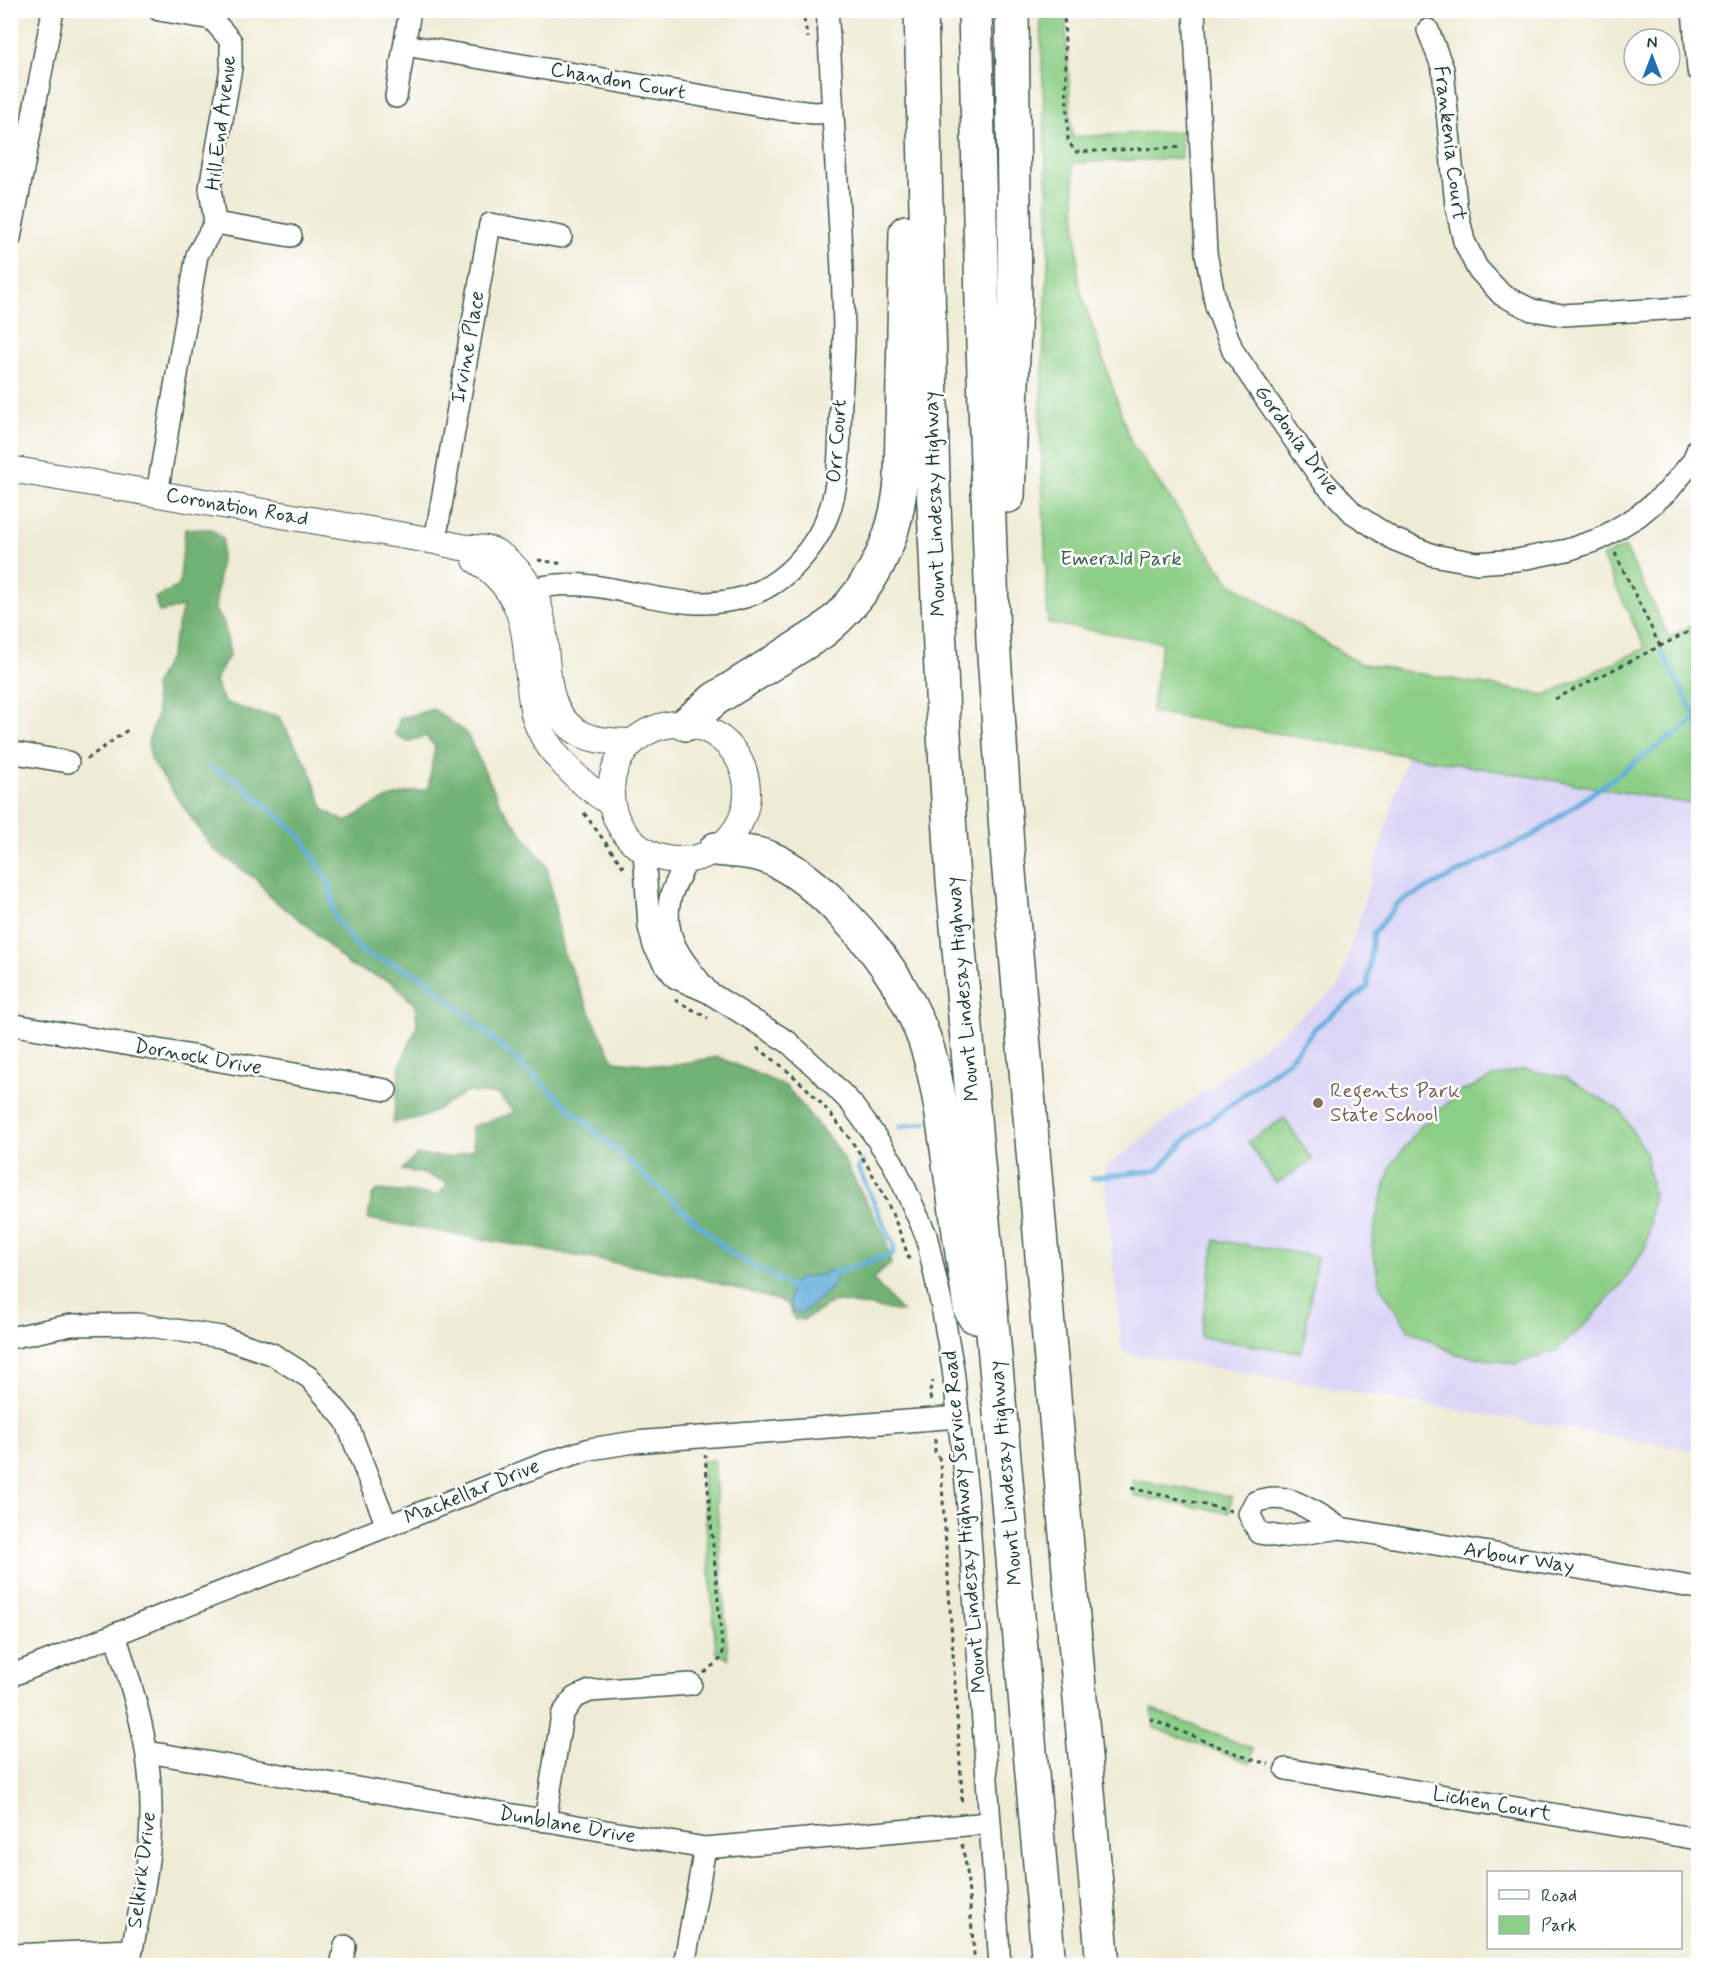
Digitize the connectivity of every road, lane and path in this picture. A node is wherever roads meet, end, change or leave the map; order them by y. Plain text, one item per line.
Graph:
1 (53, 10) edge
2 (159, 10) edge
3 (410, 10) edge
4 (802, 10) edge
5 (827, 10) edge
6 (921, 10) edge
7 (975, 10) edge
8 (1012, 10) edge
9 (1064, 10) edge
10 (1194, 10) edge
11 (1693, 10) edge
12 (1428, 30) dead end
13 (809, 42) dead end
14 (405, 45) junction
15 (1698, 70) edge
16 (924, 94) junction
17 (396, 97) dead end
18 (832, 112) junction
19 (1202, 146) junction
20 (215, 223) junction
21 (291, 236) dead end
22 (561, 237) dead end
23 (10, 238) edge
24 (1698, 307) edge
25 (1698, 448) edge
26 (10, 469) edge
27 (157, 494) junction
28 (1600, 539) junction
29 (435, 541) junction
30 (463, 547) junction
31 (568, 564) dead end
32 (511, 565) junction
33 (523, 594) junction
34 (1698, 627) edge
35 (993, 640) junction
36 (1660, 646) junction
37 (1555, 699) dead end
38 (686, 724) junction
39 (129, 729) dead end
40 (632, 742) junction
41 (10, 752) edge
42 (68, 762) joint
43 (611, 803) junction
44 (580, 809) dead end
45 (644, 851) junction
46 (702, 854) junction
47 (626, 870) dead end
48 (708, 992) junction
49 (670, 996) dead end
50 (718, 1022) dead end
51 (10, 1024) edge
52 (756, 1048) dead end
53 (386, 1090) dead end
54 (911, 1266) dead end
55 (10, 1338) edge
56 (995, 1352) junction
57 (933, 1376) dead end
58 (959, 1417) junction
59 (932, 1419) junction
60 (703, 1437) junction
61 (1131, 1488) dead end
62 (1249, 1514) junction
63 (387, 1526) junction
64 (1340, 1528) junction
65 (1698, 1588) edge
66 (115, 1635) junction
67 (10, 1677) edge
68 (692, 1684) joint
69 (1150, 1719) dead end
70 (148, 1752) junction
71 (1286, 1769) joint
72 (545, 1821) junction
73 (989, 1823) junction
74 (958, 1826) junction
75 (1698, 1839) edge
76 (705, 1848) junction
77 (10, 1955) edge
78 (131, 1958) edge
79 (684, 1965) edge
80 (975, 1965) edge
81 (1000, 1965) edge
82 (1049, 1965) edge
83 (1103, 1965) edge

1 - 23 street
2 - 20 street, Hill End Avenue
3 - 14 street
4 - 13 path
5 - 18 street, Orr Court
6 - 16 highway, Mount Lindesay Highway
7 - 35 highway
8 - 35 highway
9 - 19 path
10 - 19 street, Gordonia Drive
11 - 15 street
12 - 24 street, Frankenia Court
14 - 17 street
14 - 18 street, Chandon Court
16 - 38 highway
16 - 56 highway, Mount Lindesay Highway
18 - 33 street, Orr Court
19 - 28 street, Gordonia Drive
20 - 21 street
20 - 27 street, Hill End Avenue
22 - 29 street, Irvine Place
25 - 28 street, Gordonia Drive
26 - 27 street, Coronation Road
27 - 29 street, Coronation Road
28 - 36 path
29 - 30 street, Coronation Road
30 - 32 street, Coronation Road
30 - 33 street, Coronation Road
31 - 32 path
32 - 33 street, Coronation Road
33 - 40 street, Coronation Road
33 - 43 street, Coronation Road
34 - 36 path
35 - 83 highway
36 - 37 path
38 - 40 street
38 - 46 street
39 - 42 path
40 - 43 street
41 - 42 street
43 - 45 street
44 - 47 path
45 - 46 street
45 - 48 street, Mount Lindesay Highway Service Road
46 - 48 street, Mount Lindesay Highway Service Road
46 - 56 highway
48 - 58 street, Mount Lindesay Highway Service Road
49 - 50 path
51 - 53 street, Dornock Drive
52 - 54 path
55 - 63 street
56 - 82 highway, Mount Lindesay Highway
57 - 59 path
58 - 59 street, Mackellar Drive
58 - 73 street, Mount Lindesay Highway Service Road
59 - 60 street, Mackellar Drive
59 - 74 path
60 - 63 street, Mackellar Drive
60 - 68 path
61 - 62 path
62 - 64 street, Arbour Way
62 - 64 street, Arbour Way
63 - 66 street, Mackellar Drive
64 - 65 street, Arbour Way
66 - 67 street, Mackellar Drive
66 - 70 street, Selkirk Drive
68 - 72 street
69 - 71 path
70 - 72 street, Dunblane Drive
70 - 78 street, Selkirk Drive
71 - 75 street, Lichen Court
72 - 76 street, Dunblane Drive
73 - 74 street, Dunblane Drive
73 - 81 street, Mount Lindesay Highway Service Road
74 - 76 street, Dunblane Drive
74 - 80 path
76 - 79 street
77 - 78 street

